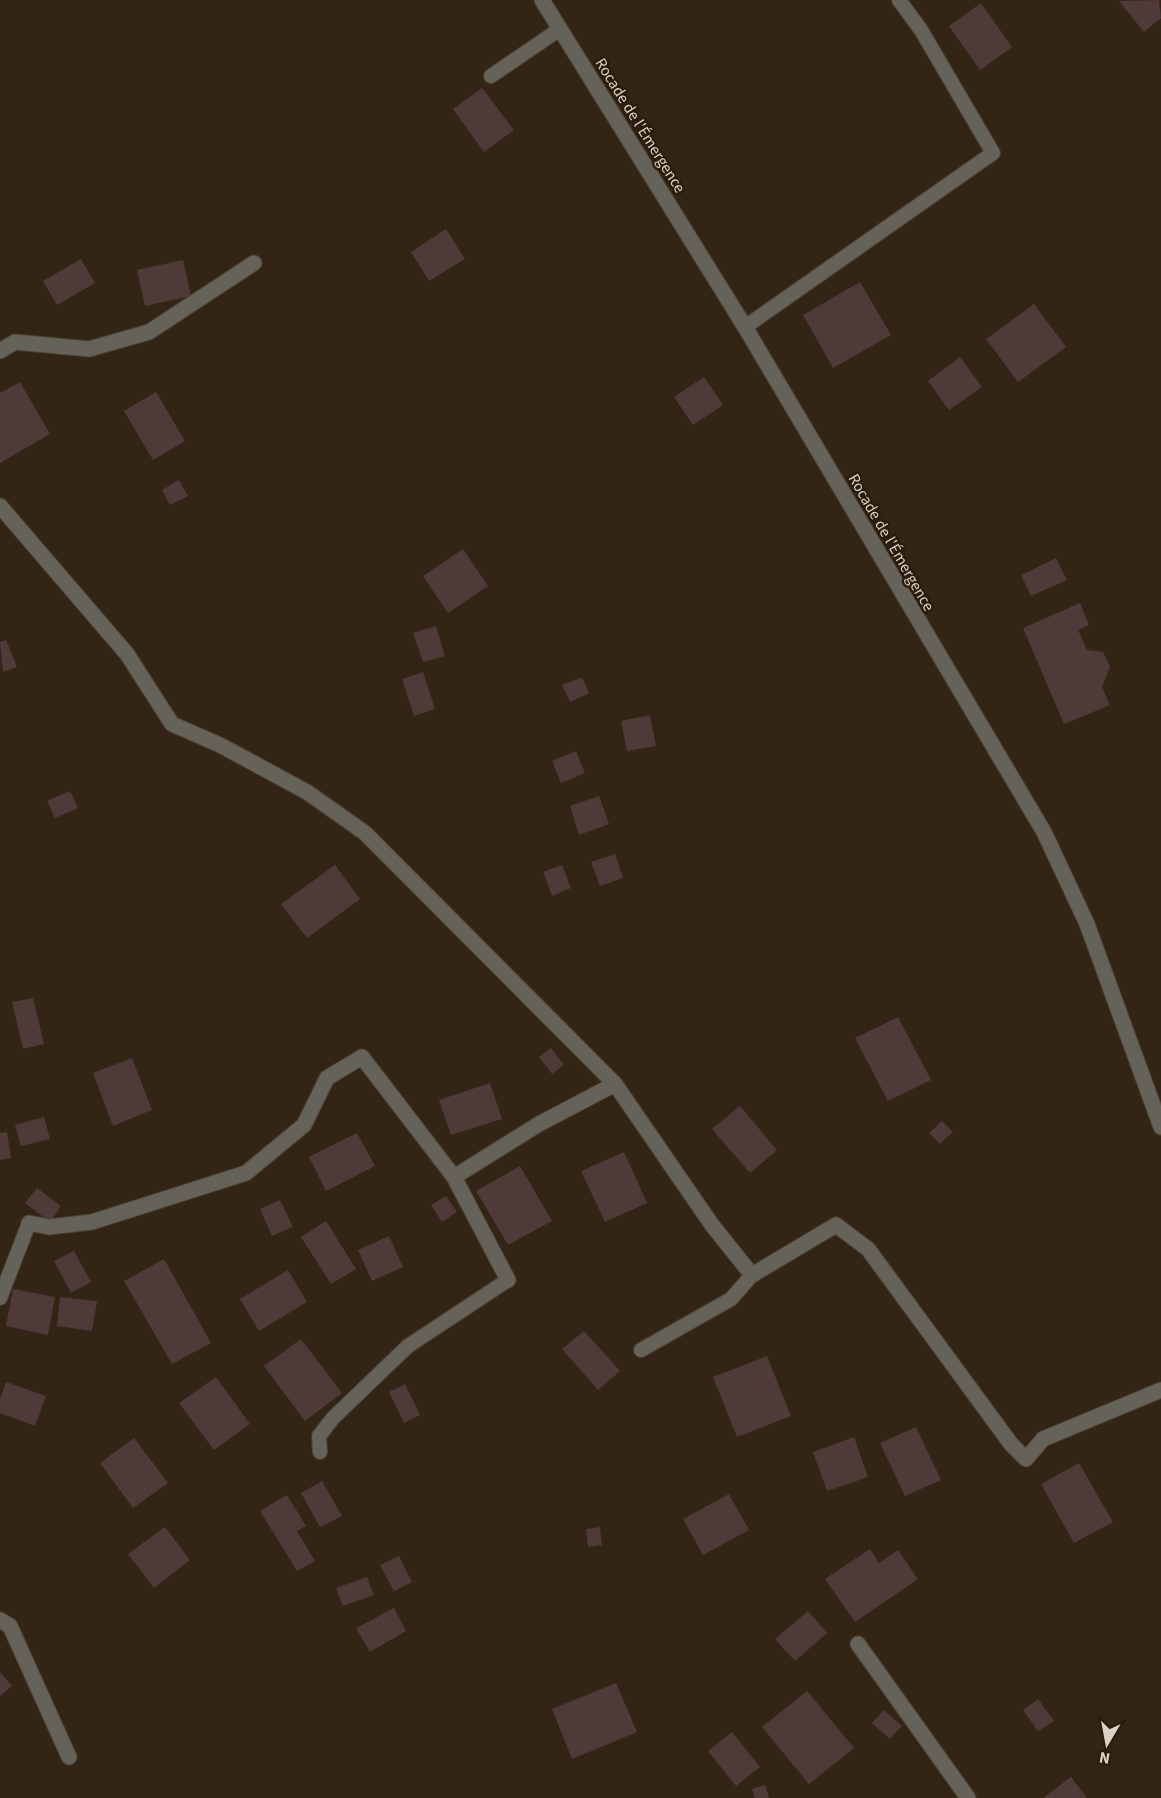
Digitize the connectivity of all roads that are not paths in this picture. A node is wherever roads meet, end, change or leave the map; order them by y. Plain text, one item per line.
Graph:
1 (542, 0) edge
2 (899, 0) edge
3 (560, 29) junction
4 (491, 76) dead end
5 (254, 263) dead end
6 (745, 327) junction
7 (0, 351) edge
8 (0, 506) edge
9 (615, 1084) junction
10 (1161, 1127) edge
11 (454, 1177) junction
12 (29, 1223) joint
13 (752, 1275) junction
14 (508, 1280) joint
15 (0, 1298) edge
16 (641, 1350) dead end
17 (1161, 1390) edge
18 (320, 1452) dead end
19 (0, 1620) edge
20 (858, 1644) dead end
21 (69, 1757) dead end
22 (969, 1798) edge

1 - 3 street, Rocade de l'Émergence
2 - 6 lane
3 - 4 lane
3 - 6 street, Rocade de l'Émergence
5 - 7 street
6 - 10 street, Rocade de l'Émergence
8 - 9 street
9 - 11 street
9 - 13 street
11 - 12 street
11 - 14 street
12 - 15 lane
13 - 16 lane
13 - 17 street
14 - 18 lane
19 - 21 street
20 - 22 street

